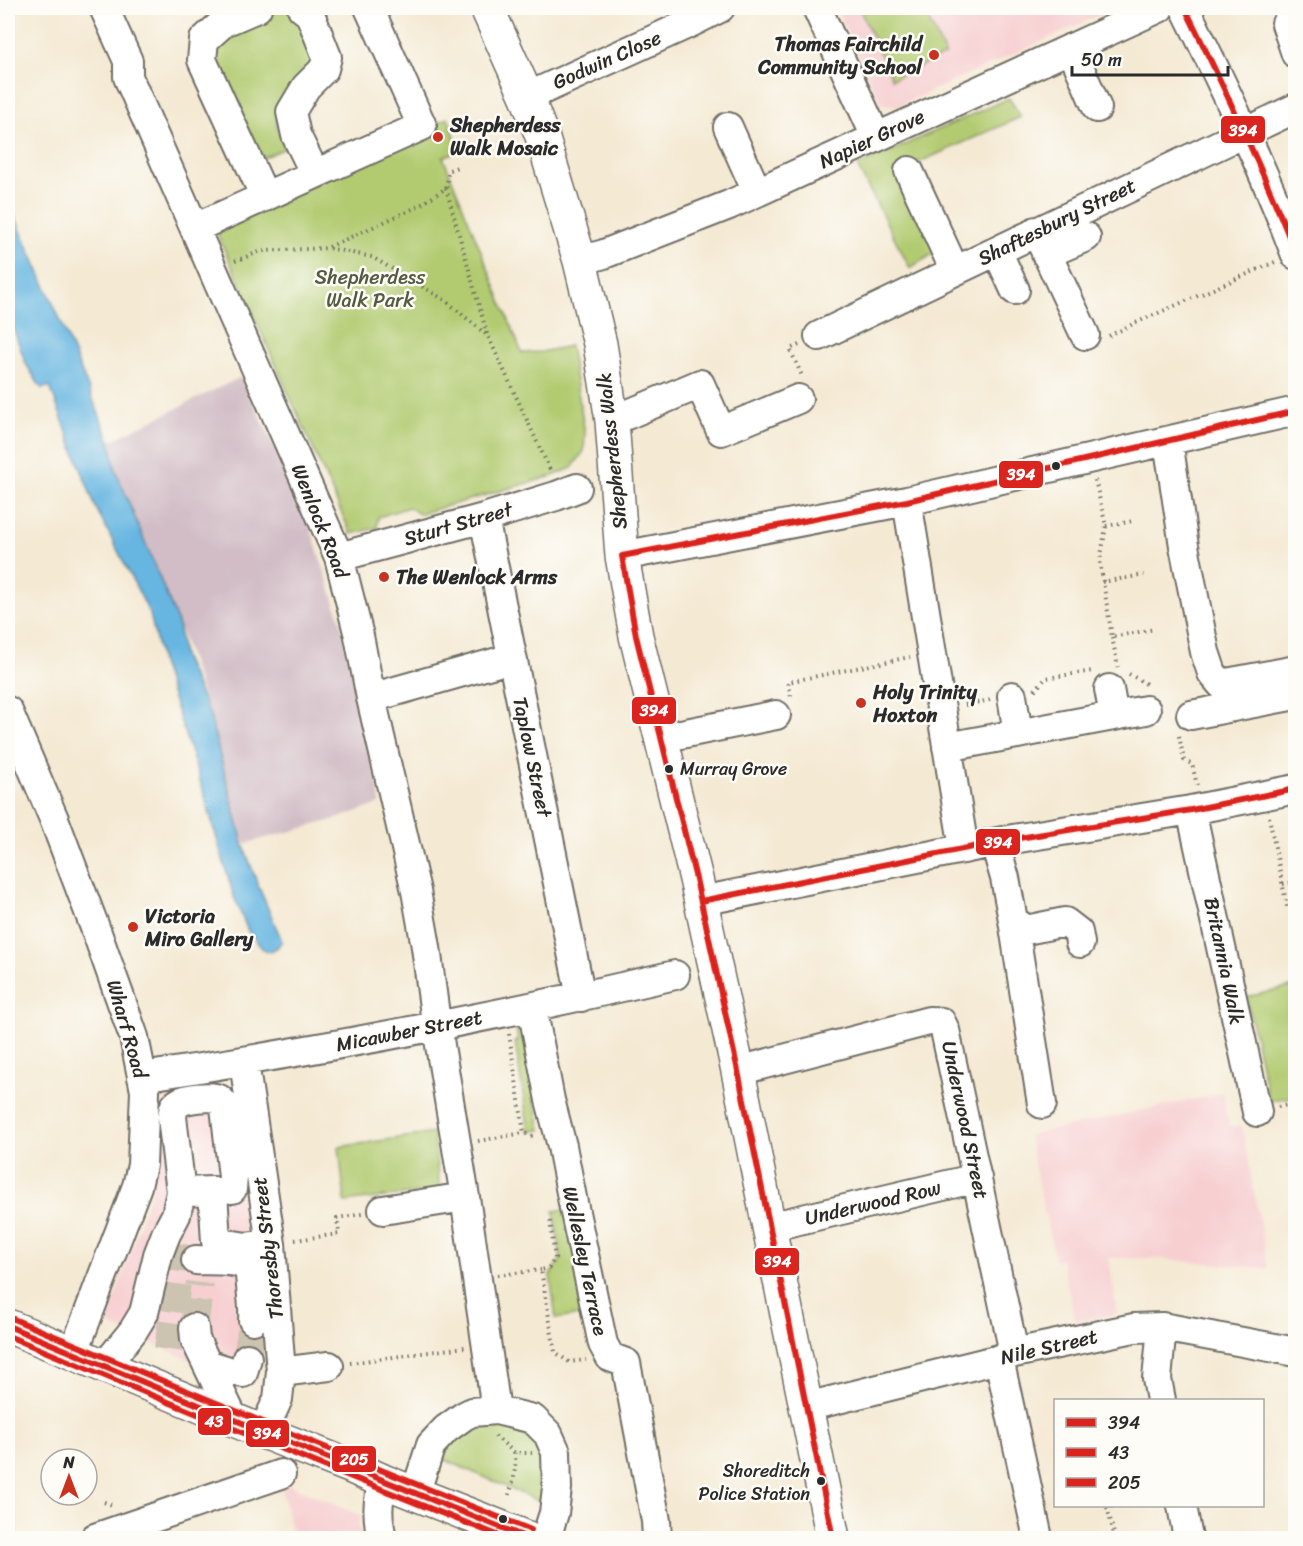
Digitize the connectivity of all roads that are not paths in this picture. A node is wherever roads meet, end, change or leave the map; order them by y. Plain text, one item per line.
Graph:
1 (87, 8) edge
2 (104, 8) edge
3 (256, 8) edge
4 (302, 8) edge
5 (369, 8) edge
6 (487, 8) edge
7 (720, 8) edge
8 (817, 8) edge
9 (1159, 8) edge
10 (1185, 8) edge
11 (686, 15) edge
12 (1296, 24) edge
13 (1071, 48) junction
14 (1296, 54) edge
15 (128, 77) junction
16 (541, 90) junction
17 (1097, 108) dead end
18 (1296, 108) edge
19 (728, 127) dead end
20 (1245, 132) junction
21 (876, 137) junction
22 (909, 171) dead end
23 (315, 174) junction
24 (750, 195) junction
25 (265, 197) junction
26 (195, 228) junction
27 (1086, 237) dead end
28 (1041, 243) junction
29 (997, 250) junction
30 (1295, 254) edge
31 (580, 261) junction
32 (955, 271) junction
33 (1015, 290) dead end
34 (1085, 335) road end
35 (819, 336) road end
36 (798, 399) road end
37 (1296, 411) edge
38 (612, 421) junction
39 (1168, 441) junction
40 (566, 492) road end
41 (907, 501) junction
42 (484, 518) junction
43 (622, 556) junction
44 (339, 557) junction
45 (512, 658) junction
46 (1296, 670) edge
47 (1218, 680) junction
48 (1296, 695) edge
49 (1012, 696) dead end
50 (371, 698) junction
51 (1146, 710) dead end
52 (8, 711) edge
53 (776, 714) road end
54 (1018, 734) junction
55 (661, 738) junction
56 (947, 747) junction
57 (1296, 789) edge
58 (1191, 810) junction
59 (995, 843) junction
60 (963, 849) junction
61 (701, 901) junction
62 (1013, 920) junction
63 (1080, 943) dead end
64 (675, 975) dead end
65 (581, 997) junction
66 (519, 1010) junction
67 (437, 1026) junction
68 (244, 1062) junction
69 (738, 1071) junction
70 (142, 1077) junction
71 (1042, 1104) dead end
72 (1257, 1112) dead end
73 (977, 1178) junction
74 (180, 1183) junction
75 (232, 1188) dead end
76 (465, 1197) junction
77 (384, 1210) road end
78 (769, 1227) junction
79 (270, 1244) junction
80 (236, 1254) junction
81 (198, 1273) tunnel mouth
82 (253, 1320) tunnel mouth
83 (8, 1326) edge
84 (1162, 1327) junction
85 (1296, 1352) edge
86 (73, 1354) junction
87 (1007, 1356) junction
88 (245, 1366) dead end
89 (329, 1366) road end
90 (104, 1367) junction
91 (281, 1372) junction
92 (1161, 1399) edge
93 (806, 1407) junction
94 (484, 1411) junction
95 (234, 1420) junction
96 (263, 1432) junction
97 (281, 1474) dead end
98 (383, 1481) junction
99 (415, 1494) junction
100 (1182, 1507) edge
101 (95, 1539) edge
102 (382, 1539) edge
103 (528, 1539) edge
104 (546, 1539) edge
105 (657, 1539) edge
106 (833, 1539) edge
107 (1038, 1539) edge
108 (1188, 1539) edge

1 - 15 street
2 - 15 street
3 - 25 street
4 - 23 street
5 - 23 street
6 - 16 main road, Shepherdess Walk
7 - 11 street, Godwin Close
8 - 21 street
9 - 13 street, Napier Grove
10 - 20 street
11 - 16 street, Godwin Close
12 - 14 street
13 - 17 street
13 - 21 street, Napier Grove
15 - 26 street, Wenlock Road
16 - 31 main road, Shepherdess Walk
18 - 20 street, Shaftesbury Street
19 - 24 street
20 - 28 street, Shaftesbury Street
20 - 30 street
21 - 24 street, Napier Grove
22 - 32 street
23 - 25 street
24 - 31 street, Napier Grove
25 - 26 street
26 - 44 street, Wenlock Road
27 - 28 street
28 - 29 street, Shaftesbury Street
28 - 34 street
29 - 32 street, Shaftesbury Street
29 - 33 street
31 - 38 main road, Shepherdess Walk
32 - 35 street, Shaftesbury Street
36 - 38 street
37 - 39 street
38 - 43 main road, Shepherdess Walk
39 - 41 street
39 - 47 street
40 - 42 street, Sturt Street
41 - 43 street
41 - 56 street
42 - 44 street, Sturt Street
42 - 45 street, Taplow Street
43 - 55 main road, Shepherdess Walk
44 - 50 street, Wenlock Road
45 - 50 street
45 - 65 street, Taplow Street
46 - 47 street
47 - 48 street
49 - 54 street
50 - 67 street, Wenlock Road
51 - 54 street
52 - 70 street, Wharf Road
53 - 55 street
54 - 56 street
55 - 61 main road, Shepherdess Walk
56 - 60 street
57 - 58 street
58 - 59 street
58 - 72 street, Britannia Walk
59 - 60 street
59 - 62 street
60 - 61 street
61 - 69 main road, Shepherdess Walk
62 - 63 street
62 - 71 street
64 - 65 street, Micawber Street
65 - 66 street, Micawber Street
66 - 67 street, Micawber Street
66 - 105 street, Wellesley Terrace
67 - 68 street, Micawber Street
67 - 76 street, Wenlock Road
68 - 70 street, Micawber Street
68 - 79 street, Thoresby Street
69 - 73 street, Underwood Street
69 - 78 main road, Shepherdess Walk
70 - 86 street, Wharf Road
73 - 78 street, Underwood Row
73 - 87 street, Underwood Street
74 - 75 street
74 - 80 street
74 - 90 street
76 - 77 street
76 - 94 street, Wenlock Road
78 - 93 main road, Shepherdess Walk
79 - 80 street
79 - 91 street, Thoresby Street
80 - 81 street
80 - 82 street
83 - 86 main road
84 - 85 street, Nile Street
84 - 87 street, Nile Street
84 - 92 street
86 - 90 main road
87 - 93 street, Nile Street
87 - 107 street, Underwood Street
88 - 95 street
89 - 91 street
90 - 95 main road
91 - 96 street, Thoresby Street
93 - 106 main road, Shepherdess Walk
94 - 99 street
94 - 104 street
95 - 96 main road
96 - 98 main road
97 - 101 street
98 - 99 main road
98 - 102 street
99 - 103 main road
100 - 108 street

